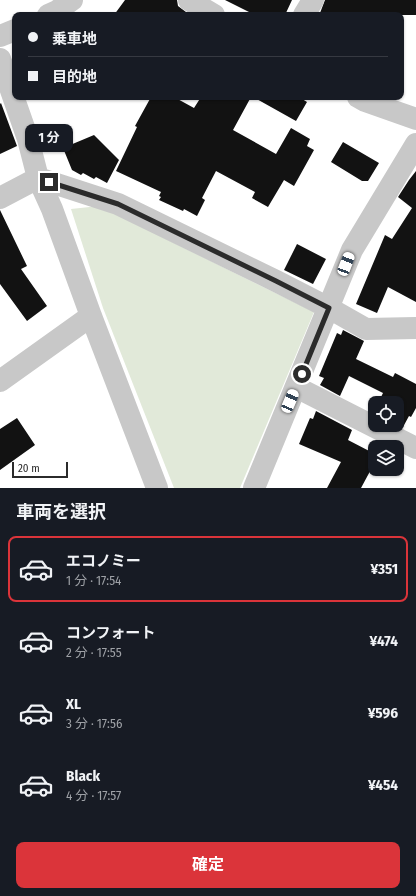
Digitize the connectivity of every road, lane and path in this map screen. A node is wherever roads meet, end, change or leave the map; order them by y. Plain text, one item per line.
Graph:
1 (72, 0) edge
2 (189, 0) edge
3 (313, 0) edge
4 (55, 12) edge
5 (209, 12) edge
6 (306, 12) edge
7 (12, 31) edge
8 (0, 36) edge
9 (0, 59) edge
10 (12, 93) edge
11 (14, 100) edge
12 (363, 100) edge
13 (416, 119) edge
14 (416, 144) edge
15 (38, 178) junction
16 (0, 198) edge
17 (329, 308) junction
18 (91, 316) junction
19 (416, 328) edge
20 (0, 381) edge
21 (296, 387) junction
22 (416, 448) edge
23 (157, 488) edge
24 (254, 488) edge

1 - 4 street
2 - 5 street
3 - 6 street
7 - 8 street
9 - 10 street
11 - 15 street
12 - 13 street
14 - 17 street
15 - 16 street
15 - 17 street
15 - 18 street
17 - 19 street
17 - 21 street
18 - 20 street
18 - 23 street
21 - 22 street
21 - 24 street

